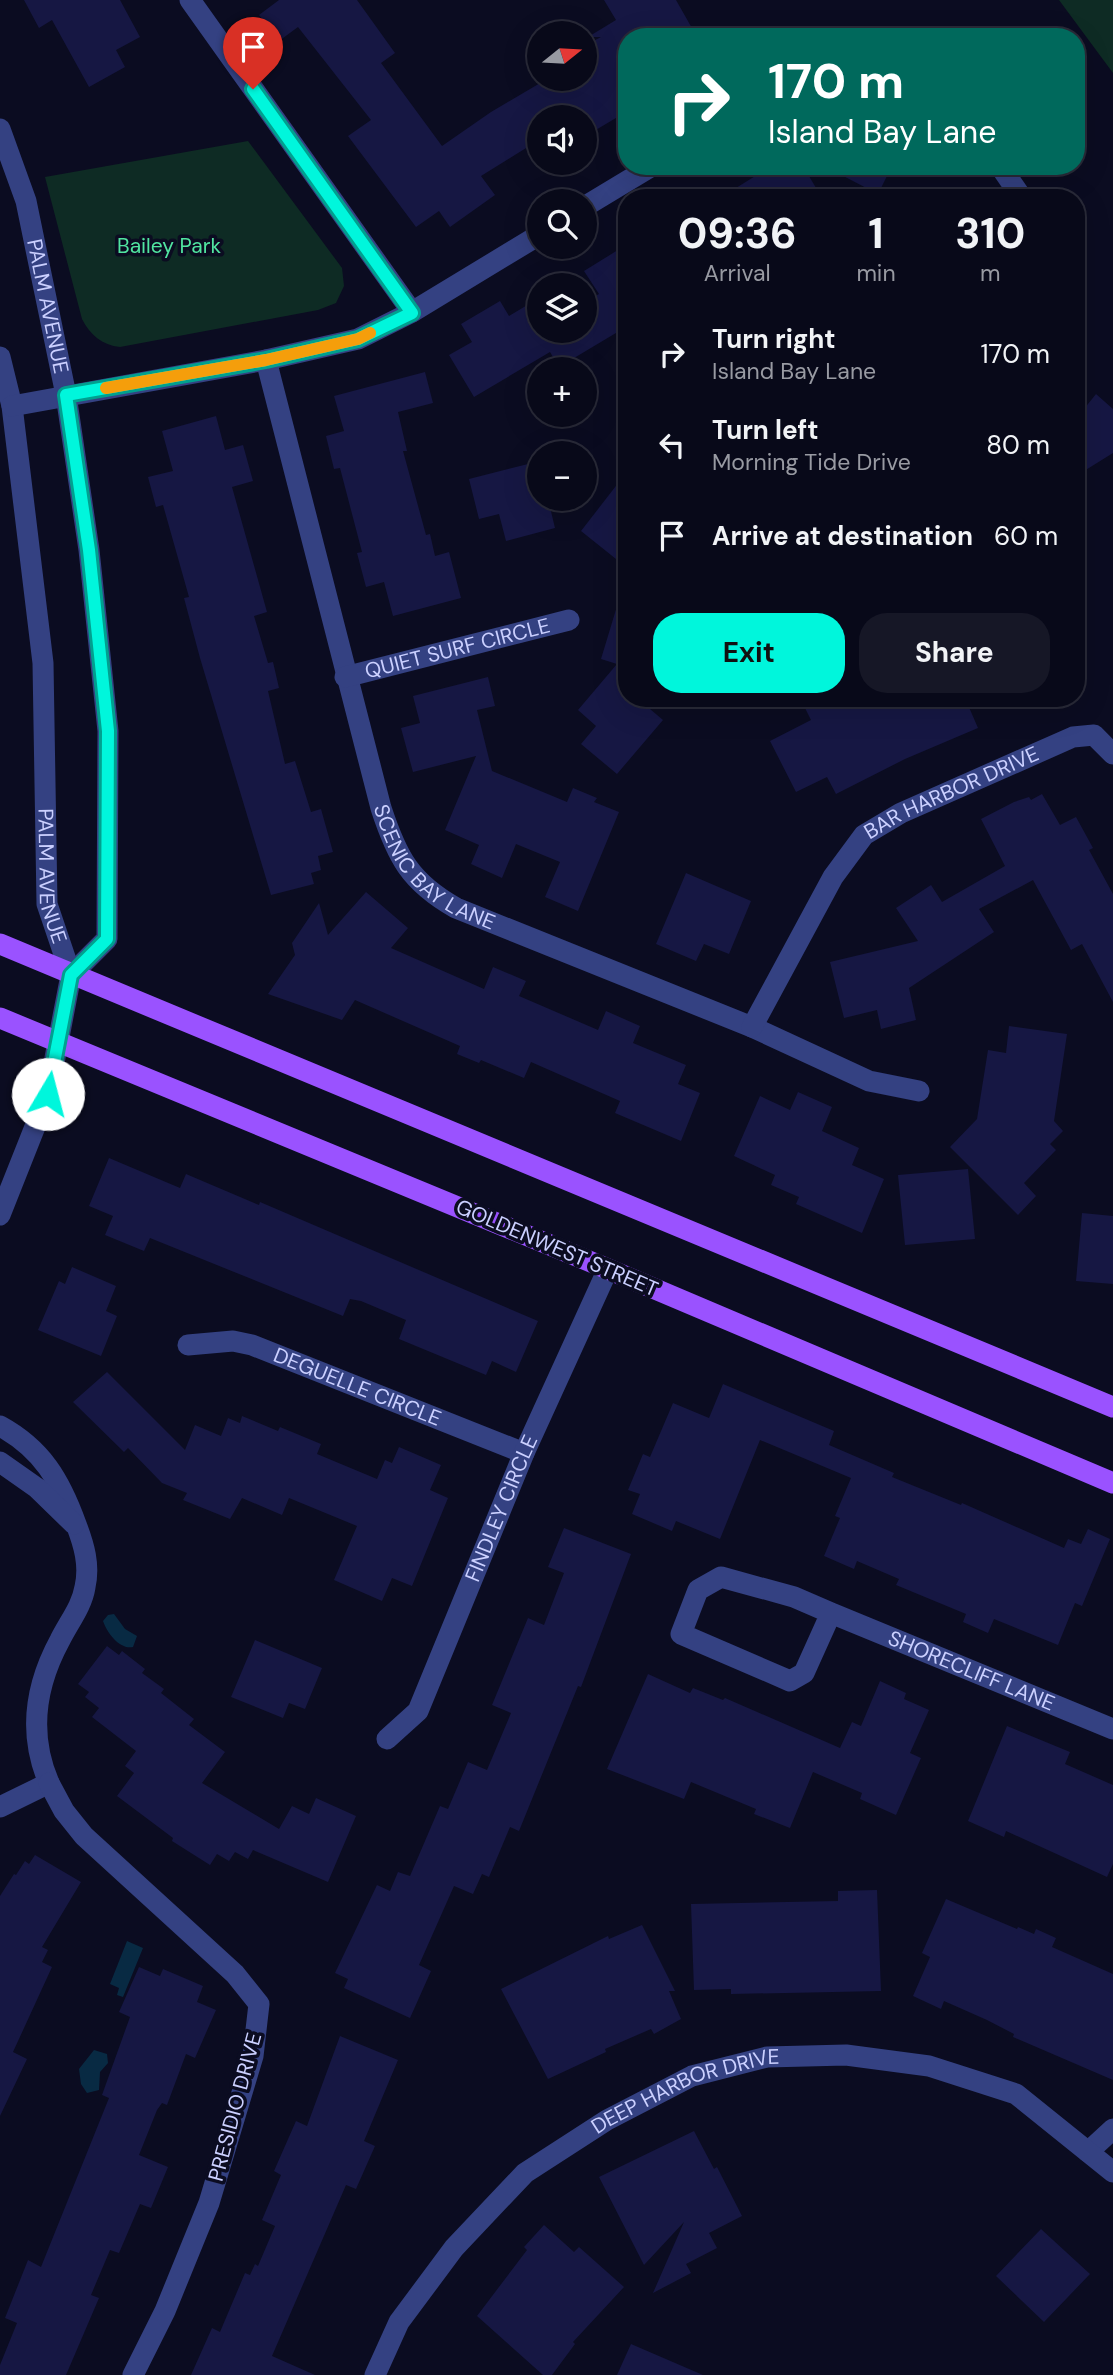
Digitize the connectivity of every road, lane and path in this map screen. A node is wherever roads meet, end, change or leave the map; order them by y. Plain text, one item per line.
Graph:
1 (190, 0) edge
2 (0, 129) edge
3 (637, 175) edge
4 (597, 199) edge
5 (527, 242) edge
6 (412, 313) junction
7 (0, 357) edge
8 (266, 360) junction
9 (66, 395) junction
10 (12, 406) junction
11 (569, 620) dead end
12 (345, 677) junction
13 (1113, 754) edge
14 (0, 944) edge
15 (71, 975) junction
16 (0, 1018) edge
17 (752, 1027) junction
18 (56, 1040) junction
19 (919, 1091) dead end
20 (0, 1215) edge
21 (608, 1269) junction
22 (188, 1345) dead end
23 (1113, 1407) edge
24 (0, 1426) edge
25 (24, 1441) junction
26 (524, 1453) junction
27 (4, 1464) edge
28 (1113, 1483) edge
29 (78, 1528) junction
30 (831, 1613) junction
31 (1113, 1729) edge
32 (387, 1739) dead end
33 (49, 1783) junction
34 (0, 1807) edge
35 (1113, 2129) edge
36 (1088, 2152) junction
37 (1113, 2172) edge
38 (132, 2375) edge
39 (375, 2375) edge

1 - 6 street
2 - 9 street, PALM AVENUE
3 - 4 street
5 - 6 street
6 - 8 street
7 - 10 street, PALM AVENUE
8 - 9 street
8 - 12 street, SCENIC BAY LANE
9 - 10 street
9 - 15 street, PALM AVENUE
10 - 15 street, PALM AVENUE
11 - 12 street, QUIET SURF CIRCLE
12 - 17 street, SCENIC BAY LANE
13 - 17 street, BAR HARBOR DRIVE
14 - 15 main road
15 - 18 street
15 - 23 main road
16 - 18 main road, GOLDENWEST STREET
17 - 19 street, SCENIC BAY LANE
18 - 20 street
18 - 21 main road, GOLDENWEST STREET
21 - 26 street, FINDLEY CIRCLE
21 - 28 main road, GOLDENWEST STREET
22 - 26 street, DEGUELLE CIRCLE
24 - 25 street
25 - 27 street
25 - 29 street
26 - 32 street, FINDLEY CIRCLE
27 - 29 street
29 - 33 street
30 - 30 street, SHORECLIFF LANE
30 - 31 street, SHORECLIFF LANE
33 - 34 street
33 - 38 street, PRESIDIO DRIVE
35 - 36 street
36 - 37 street, DEEP HARBOR DRIVE
36 - 39 street, DEEP HARBOR DRIVE

